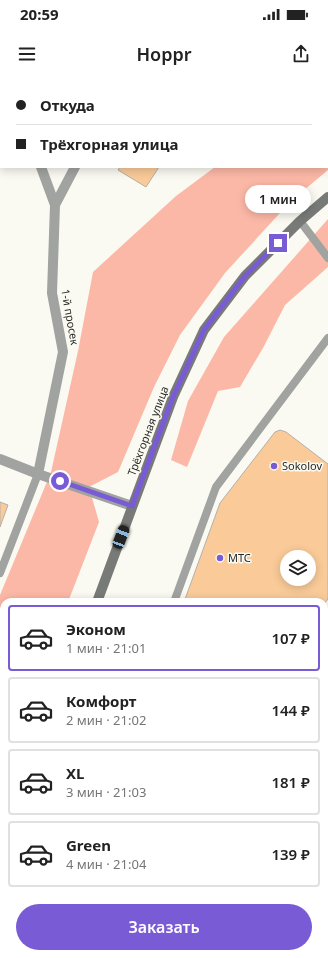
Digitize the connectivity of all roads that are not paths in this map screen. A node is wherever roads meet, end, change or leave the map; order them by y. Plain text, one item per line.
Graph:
1 (41, 168) edge
2 (74, 168) edge
3 (328, 196) edge
4 (55, 205) junction
5 (300, 221) junction
6 (328, 258) edge
7 (328, 338) edge
8 (0, 459) edge
9 (38, 474) junction
10 (132, 506) junction
11 (0, 573) edge
12 (98, 598) edge
13 (175, 598) edge

1 - 4 street
2 - 4 street, 1-й просек
3 - 5 street, Трёхгорная улица
4 - 9 street, 1-й просек
5 - 6 lane
5 - 10 street, Трёхгорная улица
7 - 13 lane
8 - 9 street
9 - 10 street
9 - 11 lane
10 - 12 street, Трёхгорная улица

